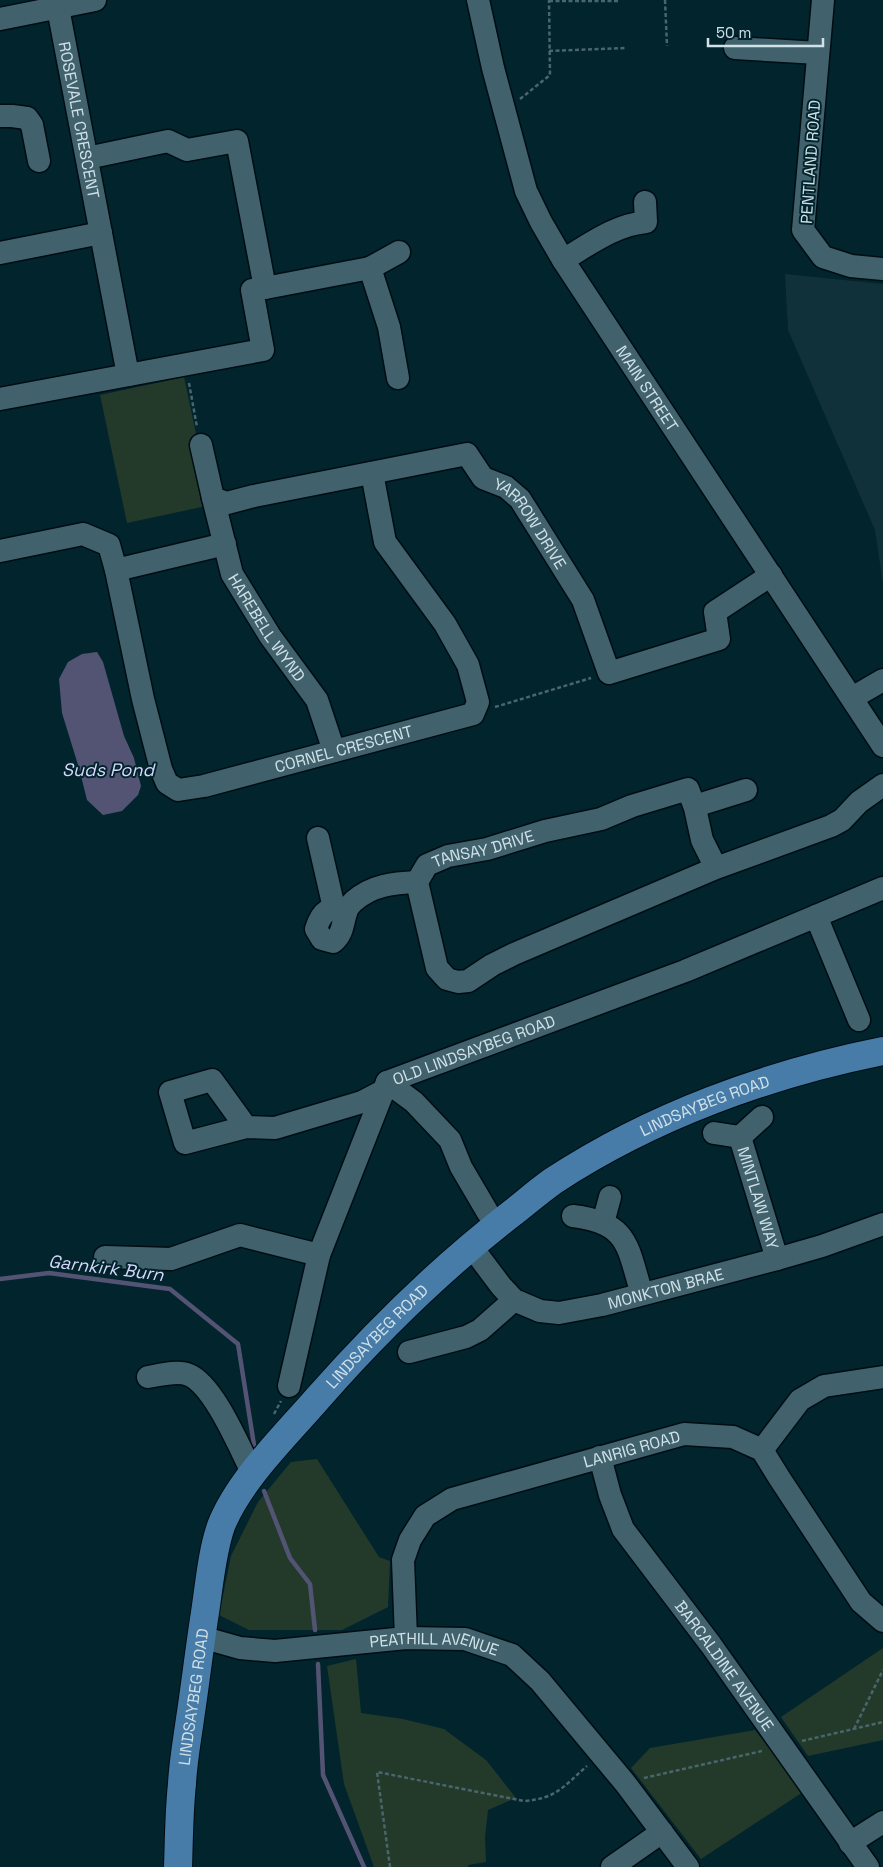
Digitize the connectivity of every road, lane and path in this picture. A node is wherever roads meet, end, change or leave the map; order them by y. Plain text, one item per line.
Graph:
1 (95, 0) edge
2 (478, 0) edge
3 (620, 0) edge
4 (665, 0) edge
5 (823, 0) edge
6 (549, 1) edge
7 (58, 8) junction
8 (0, 19) edge
9 (667, 46) dead end
10 (625, 48) dead end
11 (735, 48) dead end
12 (550, 50) junction
13 (818, 53) junction
14 (505, 111) junction
15 (0, 116) edge
16 (87, 158) junction
17 (39, 161) dead end
18 (645, 202) dead end
19 (101, 233) junction
20 (399, 252) dead end
21 (0, 253) edge
22 (564, 260) junction
23 (370, 268) junction
24 (883, 269) edge
25 (265, 288) junction
26 (185, 364) junction
27 (128, 375) junction
28 (398, 378) dead end
29 (0, 399) edge
30 (200, 445) joint
31 (372, 473) junction
32 (213, 498) junction
33 (225, 544) junction
34 (0, 551) edge
35 (116, 570) junction
36 (770, 575) junction
37 (609, 672) junction
38 (883, 680) edge
39 (852, 698) junction
40 (473, 714) junction
41 (883, 746) edge
42 (334, 751) junction
43 (883, 785) edge
44 (746, 790) dead end
45 (694, 806) junction
46 (318, 838) dead end
47 (716, 868) junction
48 (417, 882) junction
49 (883, 888) edge
50 (816, 916) junction
51 (859, 1020) dead end
52 (883, 1051) edge
53 (385, 1087) junction
54 (762, 1117) dead end
55 (246, 1127) dead end
56 (714, 1133) dead end
57 (740, 1137) junction
58 (610, 1197) dead end
59 (574, 1216) dead end
60 (603, 1222) junction
61 (883, 1224) edge
62 (497, 1225) junction
63 (471, 1246) junction
64 (319, 1255) junction
65 (105, 1256) dead end
66 (777, 1259) junction
67 (642, 1294) junction
68 (514, 1300) junction
69 (409, 1352) dead end
70 (148, 1377) dead end
71 (883, 1377) edge
72 (289, 1386) dead end
73 (762, 1450) junction
74 (600, 1457) junction
75 (252, 1474) junction
76 (883, 1622) edge
77 (201, 1637) junction
78 (406, 1638) junction
79 (883, 1670) edge
80 (883, 1722) edge
81 (854, 1729) junction
82 (782, 1746) junction
83 (601, 1753) junction
84 (625, 1783) junction
85 (883, 1822) edge
86 (662, 1832) junction
87 (850, 1843) junction
88 (178, 1867) edge
89 (390, 1867) edge
90 (612, 1867) edge
91 (688, 1867) edge
92 (868, 1867) edge

1 - 7 street
2 - 14 street, MAIN STREET
3 - 6 path
4 - 9 path
5 - 13 street, PENTLAND ROAD
6 - 12 path
7 - 8 street
7 - 16 street, ROSEVALE CRESCENT
10 - 12 path
11 - 13 street
12 - 14 path
13 - 24 street, PENTLAND ROAD
14 - 22 street, MAIN STREET
15 - 17 street
16 - 19 street, ROSEVALE CRESCENT
16 - 25 street
18 - 22 street
19 - 21 street
19 - 27 street, ROSEVALE CRESCENT
20 - 23 street
22 - 36 street, MAIN STREET
23 - 25 street
23 - 28 street
25 - 26 street
26 - 27 street
26 - 30 path
27 - 29 street
30 - 32 street
31 - 32 street, YARROW DRIVE
31 - 37 street, YARROW DRIVE
31 - 40 street
32 - 33 street, HAREBELL WYND
33 - 35 street
33 - 42 street, HAREBELL WYND
34 - 35 street, CORNEL CRESCENT
35 - 42 street, CORNEL CRESCENT
36 - 37 street
36 - 39 street, MAIN STREET
37 - 40 path
38 - 39 street
39 - 41 street, MAIN STREET
40 - 42 street, CORNEL CRESCENT
43 - 47 street, TANSAY DRIVE
44 - 45 street
45 - 47 street
45 - 48 street, TANSAY DRIVE
46 - 48 street
47 - 48 street, TANSAY DRIVE
49 - 50 street, OLD LINDSAYBEG ROAD
50 - 51 street
50 - 53 street, OLD LINDSAYBEG ROAD
52 - 62 main road, LINDSAYBEG ROAD
53 - 55 street
53 - 62 street
53 - 64 street, OLD LINDSAYBEG ROAD
54 - 57 street, MINTLAW WAY
56 - 57 street, MINTLAW WAY
57 - 66 street, MINTLAW WAY
58 - 60 street
59 - 60 street
60 - 67 street
61 - 66 street, MONKTON BRAE
62 - 63 main road, LINDSAYBEG ROAD
63 - 68 street, MONKTON BRAE
63 - 75 main road, LINDSAYBEG ROAD
64 - 65 street
64 - 72 street, OLD LINDSAYBEG ROAD
66 - 67 street, MONKTON BRAE
67 - 68 street, MONKTON BRAE
68 - 69 street
70 - 75 street
71 - 73 street
73 - 74 street, LANRIG ROAD
73 - 76 street
74 - 78 street, LANRIG ROAD
74 - 82 street, BARCALDINE AVENUE
75 - 77 main road, LINDSAYBEG ROAD
77 - 78 street, PEATHILL AVENUE
77 - 88 main road, LINDSAYBEG ROAD
78 - 83 street, PEATHILL AVENUE
79 - 81 path
80 - 81 path
81 - 82 path
82 - 84 path
82 - 87 street, BARCALDINE AVENUE
83 - 84 street, PEATHILL AVENUE
83 - 89 path
84 - 86 street, PEATHILL AVENUE
85 - 87 street
86 - 90 street
86 - 91 street, PEATHILL AVENUE
87 - 92 street, BARCALDINE AVENUE

